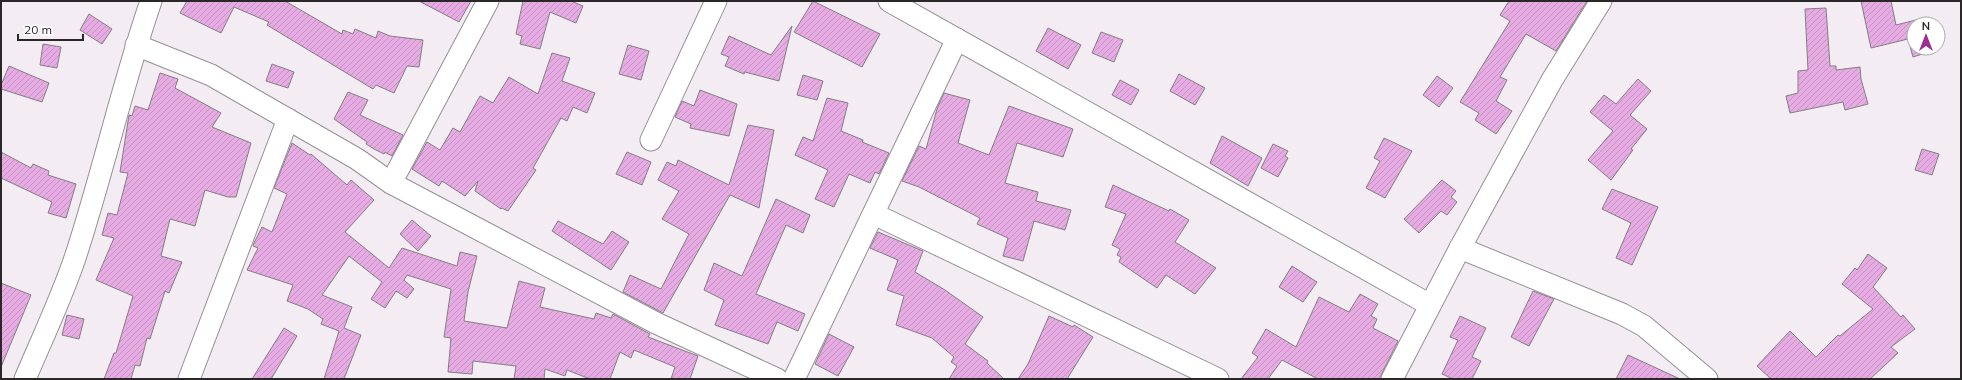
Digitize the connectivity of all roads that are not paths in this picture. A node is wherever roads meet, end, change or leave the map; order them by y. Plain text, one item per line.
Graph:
1 (151, 1) edge
2 (488, 1) edge
3 (716, 1) edge
4 (889, 1) edge
5 (1601, 1) edge
6 (957, 39) junction
7 (136, 45) junction
8 (288, 119) junction
9 (651, 140) dead end
10 (391, 183) junction
11 (874, 214) junction
12 (1460, 248) junction
13 (1430, 305) junction
14 (25, 379) edge
15 (188, 379) edge
16 (777, 379) edge
17 (794, 379) edge
18 (1218, 379) edge
19 (1392, 379) edge
20 (1707, 379) edge

1 - 7 street
2 - 10 street
3 - 9 street
4 - 6 street
5 - 12 street
6 - 11 street
6 - 13 street
7 - 8 street
7 - 14 street
8 - 10 street
8 - 15 street
10 - 16 street
11 - 17 street
11 - 18 street
12 - 13 street
12 - 20 street
13 - 19 street

